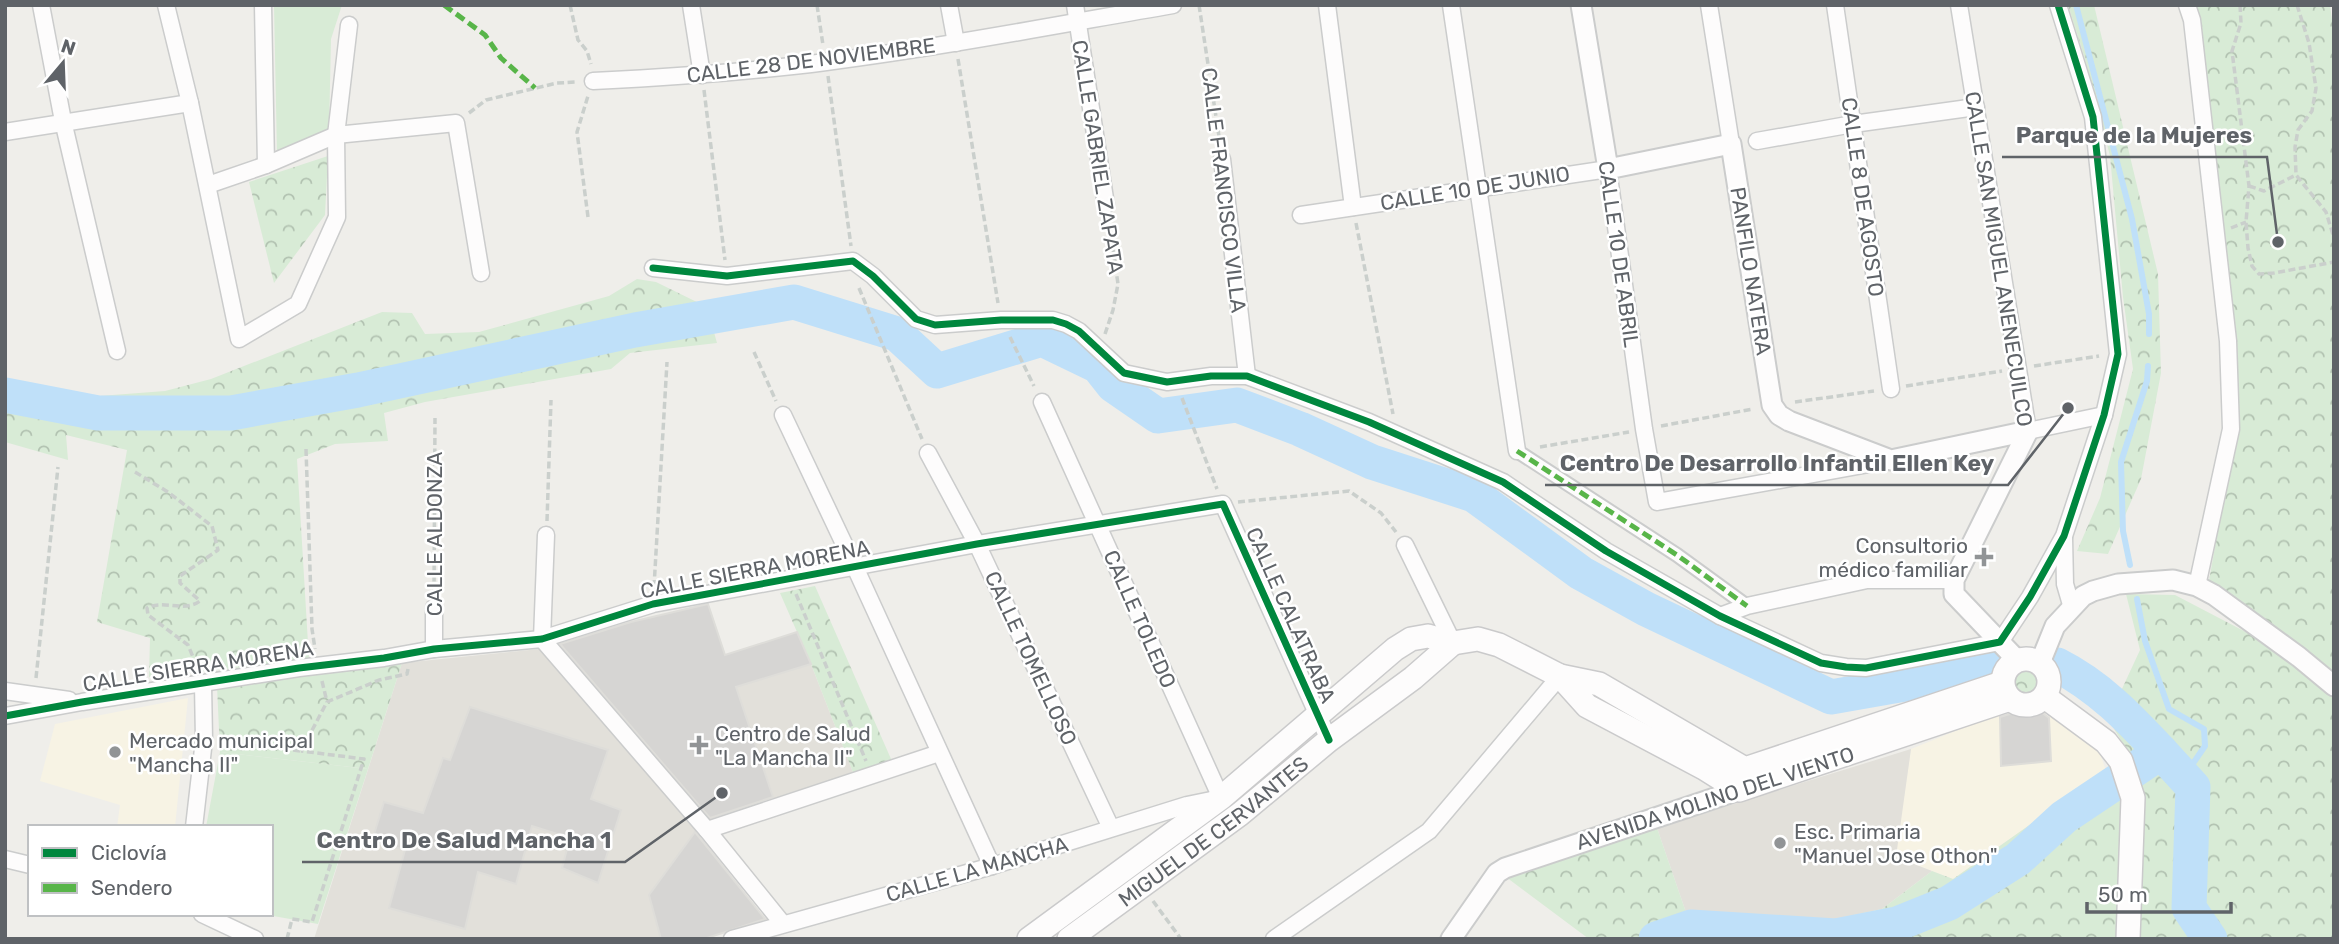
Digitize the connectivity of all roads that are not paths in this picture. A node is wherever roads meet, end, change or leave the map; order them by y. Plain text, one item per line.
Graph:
1 (41, 5) edge
2 (166, 5) edge
3 (264, 5) edge
4 (691, 5) edge
5 (949, 5) edge
6 (1172, 5) edge
7 (1327, 5) edge
8 (1451, 5) edge
9 (1581, 5) edge
10 (1709, 5) edge
11 (1835, 5) edge
12 (1959, 5) edge
13 (2058, 5) edge
14 (2187, 5) edge
15 (1076, 13) edge
16 (349, 25) dead end
17 (957, 50) junction
18 (702, 75) junction
19 (593, 80) road end
20 (190, 103) junction
21 (1976, 107) junction
22 (63, 121) junction
23 (1853, 124) junction
24 (5, 132) edge
25 (336, 135) junction
26 (1757, 141) dead end
27 (1731, 144) junction
28 (1222, 159) road end
29 (266, 165) junction
30 (1608, 169) junction
31 (208, 186) junction
32 (1478, 187) junction
33 (1106, 205) road end
34 (1353, 207) junction
35 (1301, 215) dead end
36 (653, 268) dead end
37 (481, 273) dead end
38 (117, 351) dead end
39 (1247, 376) junction
40 (1891, 388) road end
41 (1042, 402) road end
42 (782, 415) road end
43 (2104, 415) junction
44 (2028, 431) junction
45 (1517, 451) joint
46 (928, 453) road end
47 (1891, 460) junction
48 (1223, 504) joint
49 (1097, 524) junction
50 (546, 535) road end
51 (2064, 536) junction
52 (977, 544) junction
53 (1405, 545) road end
54 (855, 567) junction
55 (1954, 580) junction
56 (2197, 586) junction
57 (1747, 606) junction
58 (434, 608) road end
59 (2073, 608) junction
60 (1720, 616) junction
61 (542, 639) junction
62 (2000, 642) junction
63 (1452, 643) junction
64 (434, 649) junction
65 (2029, 662) junction
66 (1560, 676) junction
67 (204, 684) junction
68 (2334, 686) edge
69 (5, 691) edge
70 (2006, 691) junction
71 (2045, 697) junction
72 (82, 702) junction
73 (5, 716) edge
74 (1318, 717) junction
75 (1329, 740) junction
76 (939, 753) junction
77 (1742, 780) junction
78 (1221, 798) junction
79 (194, 825) edge
80 (1111, 828) junction
81 (707, 830) junction
82 (5, 859) edge
83 (28, 865) edge
84 (992, 866) junction
85 (206, 916) edge
86 (783, 924) junction
87 (244, 937) edge
88 (732, 939) edge
89 (1029, 939) edge
90 (1069, 939) edge
91 (1274, 939) edge
92 (1451, 939) edge
93 (2128, 939) edge

1 - 22 street
2 - 20 street
3 - 29 street
4 - 18 street
5 - 17 street
6 - 15 street, CALLE 28 DE NOVIEMBRE
7 - 34 street
8 - 32 street
9 - 30 street, CALLE 10 DE ABRIL
10 - 27 street, PANFILO NATERA
11 - 23 street, CALLE 8 DE AGOSTO
12 - 21 street, CALLE SAN MIGUEL ANENECUILCO
13 - 43 street
14 - 56 street
15 - 17 street, CALLE 28 DE NOVIEMBRE
15 - 33 street, CALLE GABRIEL ZAPATA
16 - 25 street
17 - 18 street, CALLE 28 DE NOVIEMBRE
18 - 19 street, CALLE 28 DE NOVIEMBRE
20 - 22 street
20 - 31 street
21 - 23 street
21 - 44 street, CALLE SAN MIGUEL ANENECUILCO
22 - 24 street
22 - 38 street
23 - 26 street
23 - 40 street, CALLE 8 DE AGOSTO
25 - 29 street
25 - 31 street
25 - 37 street
27 - 30 street, CALLE 10 DE JUNIO
27 - 47 street, PANFILO NATERA
28 - 39 street, CALLE FRANCISCO VILLA
29 - 31 street
30 - 32 street, CALLE 10 DE JUNIO
30 - 47 street, CALLE 10 DE ABRIL
32 - 34 street, CALLE 10 DE JUNIO
32 - 45 street
34 - 35 street, CALLE 10 DE JUNIO
36 - 39 street
39 - 60 street
41 - 49 street, CALLE TOLEDO
42 - 54 street
43 - 44 street
43 - 51 street
44 - 47 street
44 - 55 street, CALLE SAN MIGUEL ANENECUILCO
45 - 57 street
46 - 52 street, CALLE TOMELLOSO
48 - 49 street, CALLE SIERRA MORENA
48 - 74 street, CALLE CALATRABA
49 - 52 street, CALLE SIERRA MORENA
49 - 78 street, CALLE TOLEDO
50 - 61 street
51 - 59 street
51 - 62 street
52 - 54 street, CALLE SIERRA MORENA
52 - 80 street, CALLE TOMELLOSO
53 - 63 street
54 - 61 street, CALLE SIERRA MORENA
54 - 76 street
55 - 57 street
55 - 62 street
56 - 59 street
56 - 68 street
57 - 60 street
58 - 64 street, CALLE ALDONZA
59 - 65 street
60 - 62 street
61 - 64 street, CALLE SIERRA MORENA
61 - 81 street
62 - 65 street
63 - 66 main road
63 - 74 main road
63 - 75 main road, MIGUEL DE CERVANTES
64 - 67 street, CALLE SIERRA MORENA
65 - 70 main road
65 - 71 main road
66 - 77 main road
66 - 91 street
67 - 72 street, CALLE SIERRA MORENA
67 - 79 street
69 - 72 street
70 - 71 main road
70 - 77 main road, AVENIDA MOLINO DEL VIENTO
71 - 93 main road
72 - 73 street, CALLE SIERRA MORENA
74 - 75 street, CALLE CALATRABA
74 - 78 main road
75 - 90 main road, MIGUEL DE CERVANTES
76 - 81 street
76 - 84 street
77 - 92 street, AVENIDA MOLINO DEL VIENTO
78 - 80 street, CALLE LA MANCHA
78 - 89 main road
80 - 84 street, CALLE LA MANCHA
81 - 86 street
82 - 83 street
84 - 86 street, CALLE LA MANCHA
85 - 87 street
86 - 88 street, CALLE LA MANCHA

